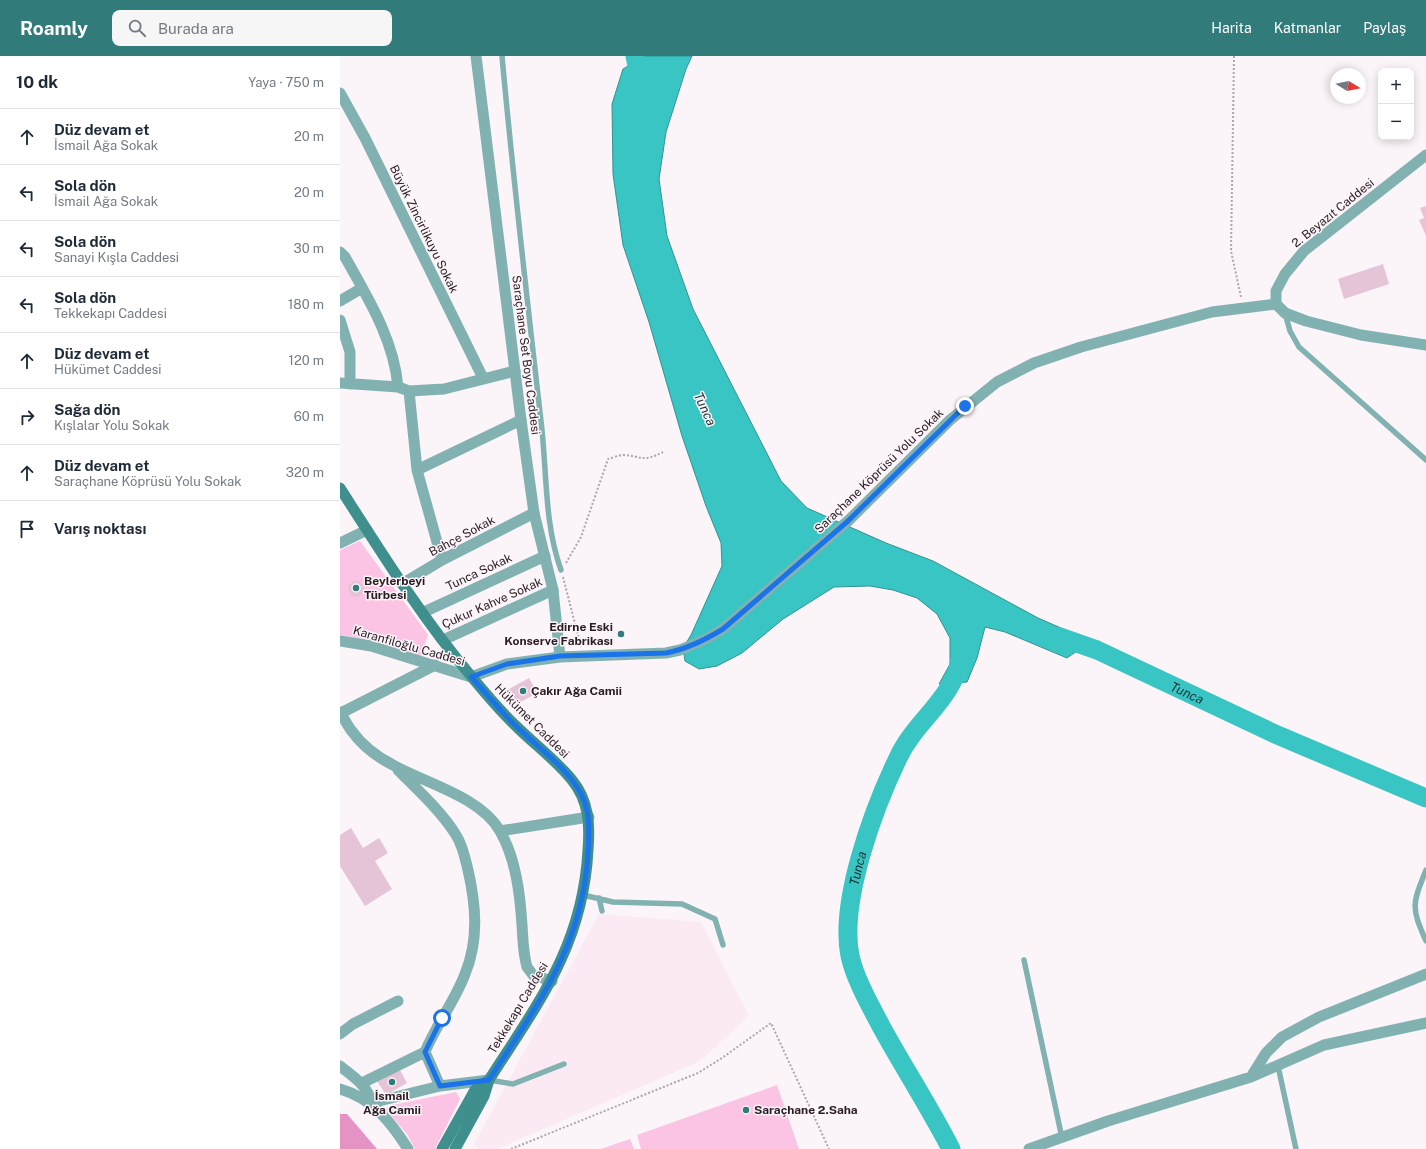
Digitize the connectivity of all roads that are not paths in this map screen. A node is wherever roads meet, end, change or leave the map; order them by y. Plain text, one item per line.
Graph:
1 (476, 56) edge
2 (502, 56) edge
3 (342, 100) edge
4 (1426, 154) edge
5 (340, 252) edge
6 (362, 288) junction
7 (340, 301) edge
8 (1276, 304) junction
9 (1285, 313) junction
10 (340, 320) edge
11 (1426, 344) edge
12 (514, 371) junction
13 (483, 378) junction
14 (345, 383) edge
15 (398, 388) junction
16 (409, 391) junction
17 (521, 420) junction
18 (1426, 460) edge
19 (417, 470) junction
20 (340, 488) edge
21 (534, 513) junction
22 (367, 530) junction
23 (340, 543) edge
24 (545, 556) junction
25 (442, 560) junction
26 (561, 570) road end
27 (402, 584) junction
28 (553, 590) junction
29 (424, 612) junction
30 (340, 640) edge
31 (443, 640) junction
32 (560, 656) junction
33 (435, 665) junction
34 (471, 677) junction
35 (340, 713) edge
36 (351, 730) junction
37 (340, 733) edge
38 (393, 765) junction
39 (588, 817) junction
40 (500, 831) junction
41 (1426, 870) edge
42 (583, 895) junction
43 (599, 898) junction
44 (602, 911) dead end
45 (1426, 941) edge
46 (723, 945) dead end
47 (1024, 960) dead end
48 (1426, 974) edge
49 (552, 981) junction
50 (398, 1001) dead end
51 (1426, 1023) edge
52 (340, 1034) edge
53 (425, 1052) junction
54 (564, 1064) dead end
55 (340, 1066) edge
56 (1278, 1066) junction
57 (1251, 1077) junction
58 (489, 1080) junction
59 (362, 1083) junction
60 (440, 1086) junction
61 (340, 1089) edge
62 (371, 1103) junction
63 (1062, 1138) junction
64 (1049, 1146) edge
65 (408, 1149) edge
66 (442, 1149) edge
67 (455, 1149) edge
68 (1029, 1149) edge
69 (1296, 1149) edge

1 - 12 street, Saraçhane Set Boyu Caddesi
2 - 26 lane
3 - 13 street, Büyük Zincirlikuyu Sokak
4 - 8 street, 2. Beyazıt Caddesi
5 - 6 street
6 - 7 street
6 - 15 street
8 - 9 street
8 - 32 street, Saraçhane Köprüsü Yolu Sokak
9 - 11 street
9 - 18 lane
10 - 14 street
12 - 13 street
12 - 17 street, Saraçhane Set Boyu Caddesi
13 - 16 street
14 - 15 street
15 - 16 street
16 - 19 street
17 - 19 street
17 - 21 street, Saraçhane Set Boyu Caddesi
19 - 25 street
20 - 22 main road, Hükümet Caddesi
21 - 24 street, Saraçhane Set Boyu Caddesi
21 - 25 street, Bahçe Sokak
22 - 23 street
22 - 27 main road, Hükümet Caddesi
24 - 28 street, Saraçhane Set Boyu Caddesi
24 - 29 street, Tunca Sokak
25 - 27 street, Bahçe Sokak
27 - 29 main road, Hükümet Caddesi
28 - 31 street, Çukur Kahve Sokak
28 - 32 street, Saraçhane Set Boyu Caddesi
29 - 31 main road, Hükümet Caddesi
30 - 33 street, Karanfiloğlu Caddesi
31 - 34 main road, Hükümet Caddesi
32 - 34 street, Saraçhane Köprüsü Yolu Sokak
33 - 34 street, Karanfiloğlu Caddesi
33 - 35 street
34 - 39 main road, Hükümet Caddesi
35 - 36 street
36 - 37 street
36 - 38 street
38 - 40 street
38 - 53 street
39 - 40 street
39 - 42 main road, Tekkekapı Caddesi
40 - 49 street
41 - 45 lane
42 - 43 lane
42 - 49 main road, Tekkekapı Caddesi
43 - 44 lane
43 - 46 lane
47 - 63 lane
48 - 57 street
49 - 58 main road, Tekkekapı Caddesi
50 - 52 street
51 - 56 street
53 - 59 street
53 - 60 street
54 - 58 lane
55 - 59 street
56 - 57 street
56 - 69 lane
57 - 63 street
58 - 60 street
58 - 66 main road, Tekkekapı Caddesi
58 - 67 main road
59 - 62 street
60 - 62 street
61 - 62 street
62 - 65 street
63 - 64 street
64 - 68 street

